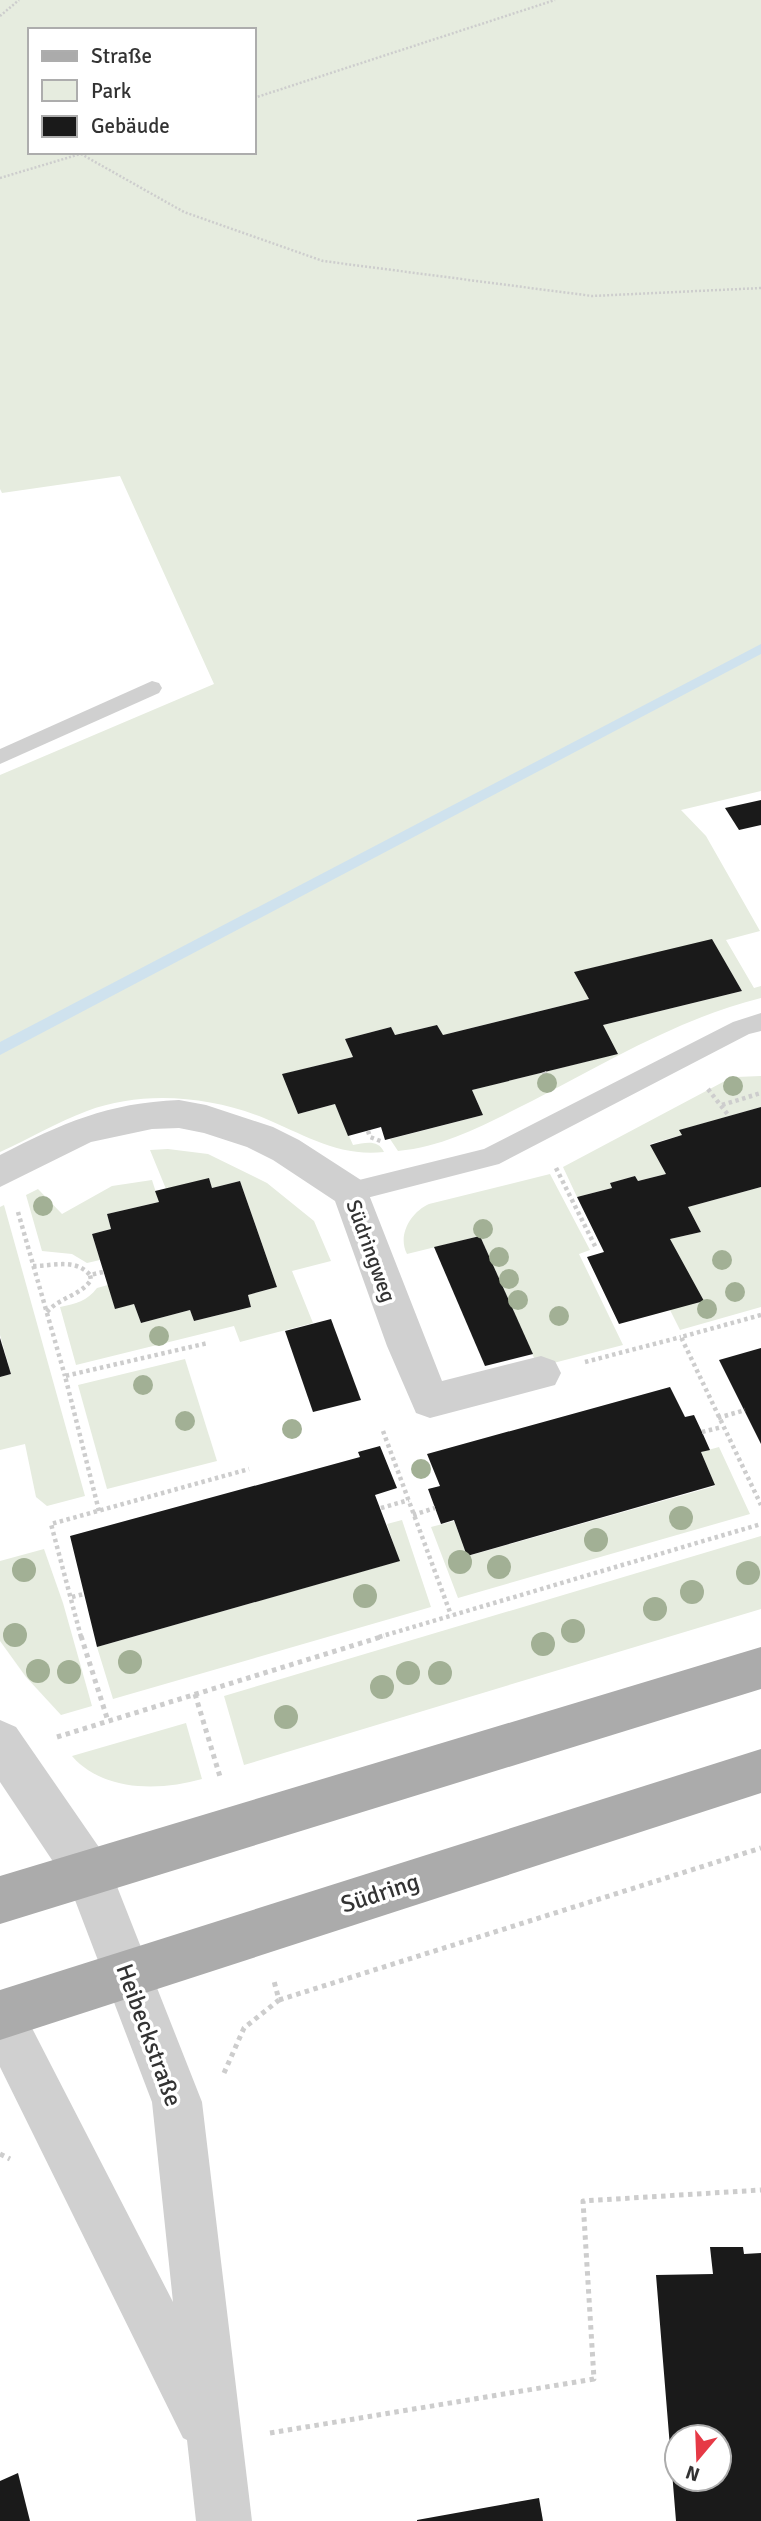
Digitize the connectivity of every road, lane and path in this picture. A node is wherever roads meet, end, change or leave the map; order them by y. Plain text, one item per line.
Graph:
1 (19, 0) edge
2 (555, 0) edge
3 (0, 16) edge
4 (256, 97) edge
5 (81, 154) joint
6 (0, 178) edge
7 (761, 288) edge
8 (152, 688) dead end
9 (0, 757) edge
10 (761, 1022) edge
11 (761, 1093) edge
12 (721, 1105) dead end
13 (538, 1133) junction
14 (3, 1171) edge
15 (351, 1192) junction
16 (596, 1248) dead end
17 (33, 1266) junction
18 (103, 1272) dead end
19 (90, 1275) junction
20 (47, 1312) junction
21 (761, 1315) edge
22 (681, 1337) junction
23 (208, 1343) dead end
24 (541, 1373) joint
25 (65, 1376) junction
26 (745, 1410) dead end
27 (718, 1418) junction
28 (722, 1427) junction
29 (383, 1431) dead end
30 (702, 1432) dead end
31 (249, 1469) dead end
32 (409, 1500) junction
33 (761, 1505) edge
34 (381, 1508) dead end
35 (435, 1508) dead end
36 (99, 1511) junction
37 (413, 1515) junction
38 (761, 1524) edge
39 (84, 1594) dead end
40 (72, 1597) junction
41 (451, 1615) junction
42 (761, 1668) edge
43 (108, 1721) junction
44 (4, 1747) edge
45 (761, 1772) edge
46 (761, 1848) edge
47 (88, 1873) junction
48 (0, 1900) edge
49 (126, 1973) junction
50 (279, 2000) dead end
51 (0, 2016) edge
52 (761, 2190) edge
53 (214, 2442) junction
54 (224, 2521) edge

1 - 3 path
2 - 4 path
5 - 6 path
5 - 7 path
8 - 9 lane
10 - 13 lane
11 - 12 path
13 - 15 lane
13 - 16 path
14 - 15 street, Südringweg
14 - 17 path
15 - 24 street, Südringweg
17 - 19 path
17 - 20 path
18 - 19 path
19 - 20 path
20 - 25 path
21 - 22 path
22 - 24 path
22 - 27 path
23 - 25 path
25 - 36 path
26 - 27 path
27 - 28 path
28 - 30 path
28 - 33 path
29 - 32 path
31 - 36 path
32 - 34 path
32 - 37 path
35 - 37 path
36 - 40 path
37 - 41 path
38 - 41 path
39 - 40 path
40 - 43 path
41 - 43 path
42 - 47 main road
43 - 44 path
44 - 47 street, Heibeckstraße
45 - 49 main road, Südring
46 - 50 path
47 - 48 main road
47 - 49 street, Heibeckstraße
49 - 51 main road, Südring
49 - 53 street, Heibeckstraße
51 - 53 street, Heibeckstraße
52 - 53 path
53 - 54 street, Heibeckstraße

